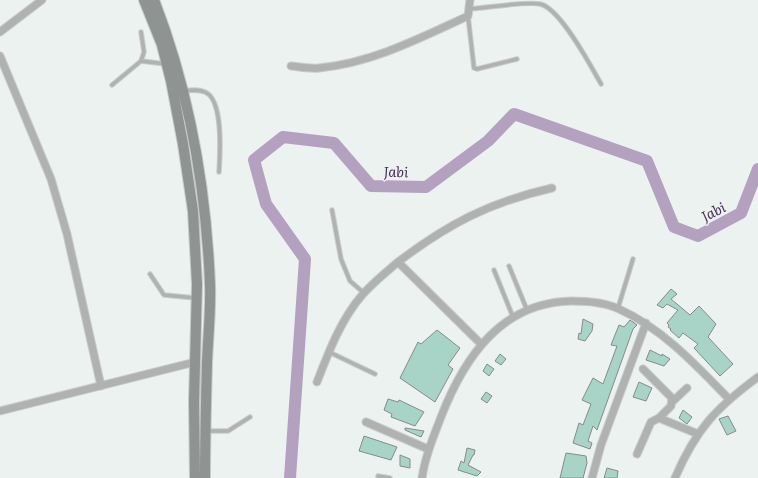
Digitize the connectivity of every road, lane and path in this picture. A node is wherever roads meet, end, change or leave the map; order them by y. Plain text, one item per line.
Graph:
1 (42, 0) edge
2 (144, 0) edge
3 (154, 0) edge
4 (470, 0) edge
5 (469, 12) junction
6 (0, 32) edge
7 (141, 32) dead end
8 (0, 56) edge
9 (517, 59) dead end
10 (141, 61) junction
11 (170, 66) junction
12 (292, 66) dead end
13 (602, 84) dead end
14 (112, 85) dead end
15 (182, 91) junction
16 (219, 172) dead end
17 (552, 188) dead end
18 (332, 210) dead end
19 (633, 259) dead end
20 (398, 262) junction
21 (509, 266) dead end
22 (494, 270) dead end
23 (150, 274) dead end
24 (364, 293) junction
25 (196, 298) junction
26 (618, 308) junction
27 (528, 310) junction
28 (513, 317) junction
29 (646, 323) junction
30 (481, 344) junction
31 (328, 352) junction
32 (195, 362) junction
33 (643, 369) dead end
34 (375, 374) dead end
35 (758, 376) edge
36 (317, 382) dead end
37 (101, 386) junction
38 (687, 388) dead end
39 (729, 399) junction
40 (672, 402) junction
41 (0, 411) edge
42 (250, 417) dead end
43 (659, 418) junction
44 (366, 422) dead end
45 (206, 431) junction
46 (698, 434) junction
47 (428, 449) junction
48 (637, 454) dead end
49 (378, 476) dead end
50 (195, 478) edge
51 (205, 478) edge
52 (390, 478) edge
53 (422, 478) edge
54 (592, 478) edge
55 (675, 478) edge

1 - 6 street
2 - 11 main road
3 - 11 main road
4 - 5 street
5 - 9 lane
5 - 12 street
5 - 13 lane
7 - 10 lane
8 - 37 street
10 - 11 lane
10 - 14 lane
11 - 15 main road
11 - 25 main road
15 - 16 lane
15 - 45 main road
17 - 20 street
18 - 24 lane
19 - 26 lane
20 - 24 street
20 - 30 street
21 - 27 lane
22 - 28 lane
23 - 25 lane
24 - 31 street
25 - 32 main road
26 - 27 street
26 - 29 street
27 - 28 street
28 - 30 street
29 - 39 street
29 - 54 street
30 - 47 street
31 - 34 lane
31 - 36 street
32 - 37 street
32 - 50 main road
33 - 40 street
35 - 39 street
37 - 41 street
38 - 40 street
39 - 46 street
40 - 43 street
42 - 45 lane
43 - 46 street
43 - 48 street
44 - 47 street
45 - 51 main road
46 - 55 street
47 - 53 street
49 - 52 lane

